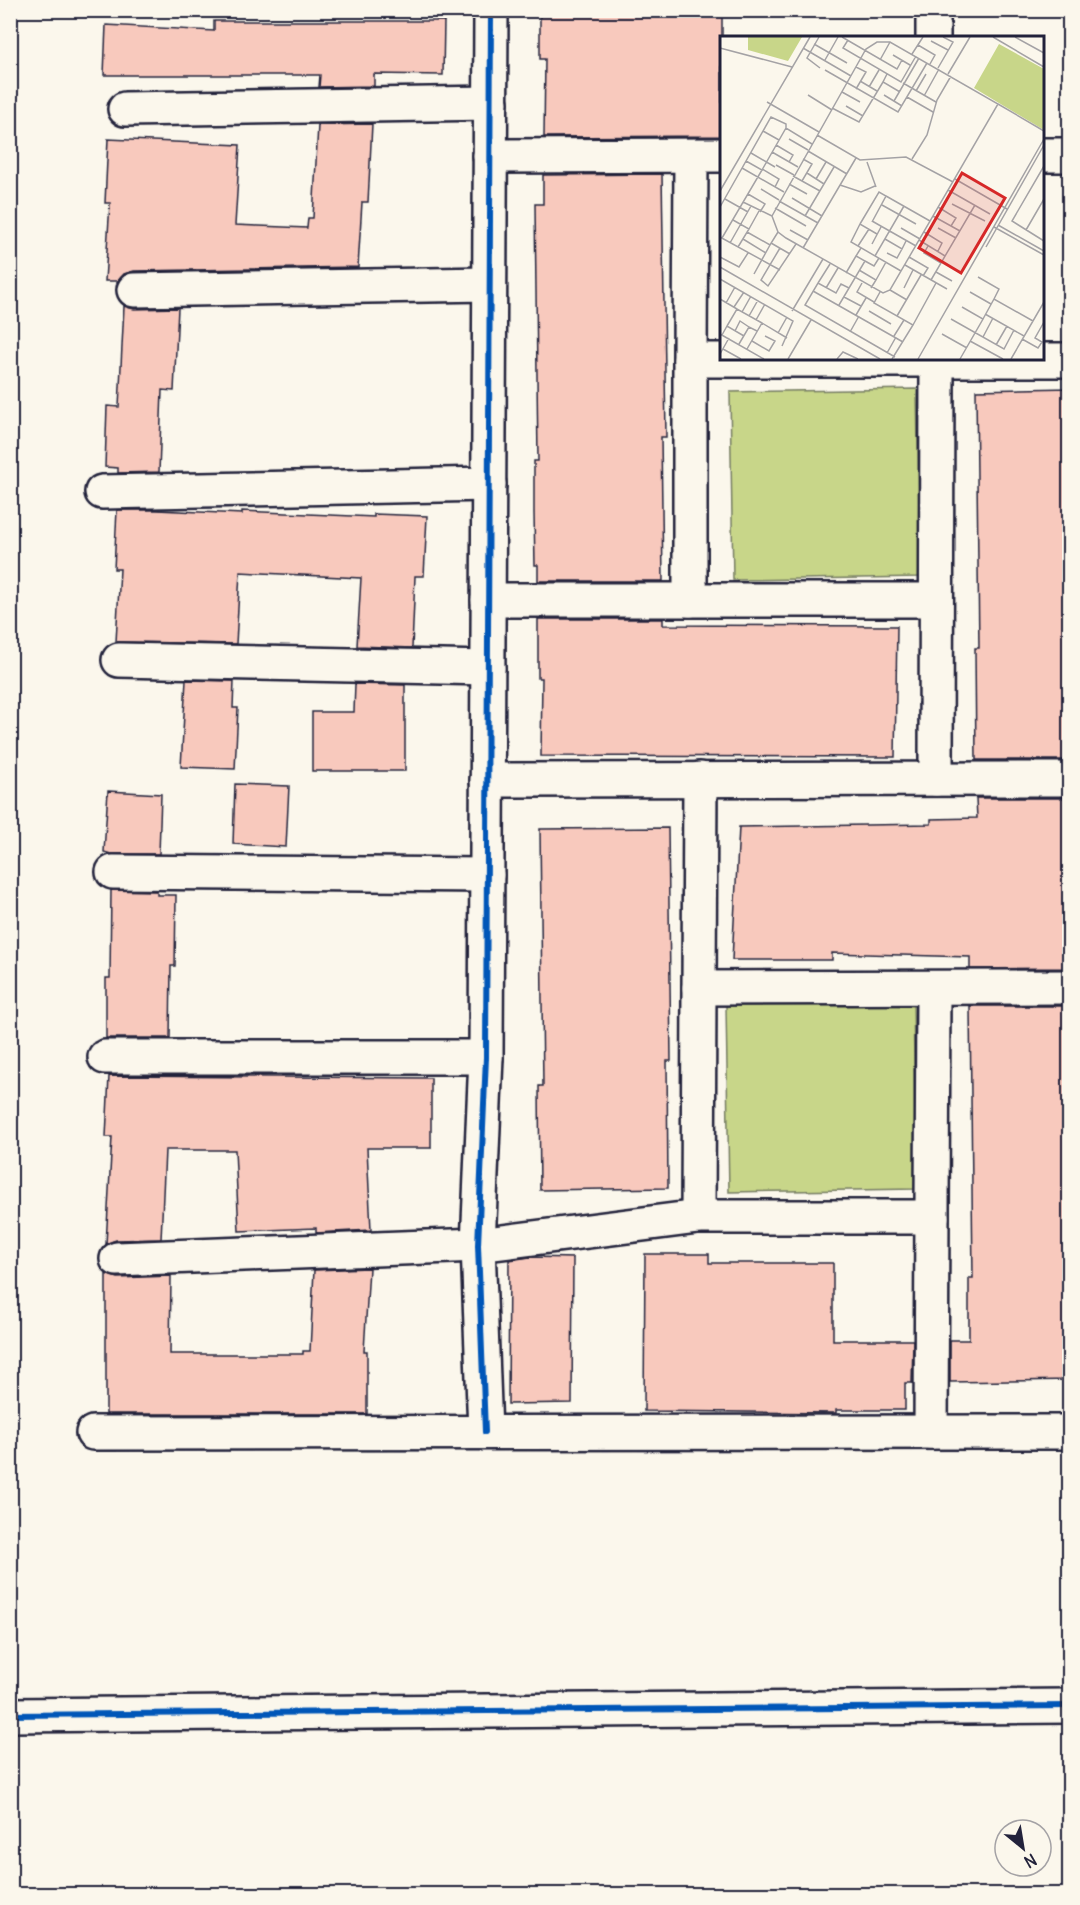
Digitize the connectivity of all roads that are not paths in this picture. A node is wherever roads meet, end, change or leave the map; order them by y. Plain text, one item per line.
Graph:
1 (491, 10) edge
2 (933, 10) edge
3 (933, 36) edge
4 (490, 103) junction
5 (125, 109) dead end
6 (1044, 155) edge
7 (1070, 155) edge
8 (490, 156) junction
9 (706, 156) edge
10 (489, 284) junction
11 (134, 290) dead end
12 (690, 360) junction
13 (937, 360) junction
14 (1070, 360) edge
15 (489, 484) junction
16 (102, 492) dead end
17 (488, 600) junction
18 (690, 600) junction
19 (936, 600) junction
20 (119, 660) dead end
21 (488, 668) junction
22 (700, 779) junction
23 (936, 779) junction
24 (1070, 779) edge
25 (487, 780) junction
26 (113, 872) dead end
27 (487, 875) junction
28 (1070, 987) edge
29 (699, 988) junction
30 (933, 988) junction
31 (105, 1057) dead end
32 (486, 1057) junction
33 (698, 1217) junction
34 (932, 1217) junction
35 (478, 1245) junction
36 (117, 1259) dead end
37 (932, 1431) junction
38 (485, 1432) junction
39 (1070, 1432) edge
40 (93, 1433) dead end
41 (1070, 1706) edge
42 (10, 1715) edge

1 - 4 street
2 - 3 street
4 - 5 street
4 - 8 street
6 - 7 street
8 - 9 street
8 - 10 street
9 - 12 street
10 - 11 street
10 - 15 street
12 - 13 street
12 - 18 street
13 - 14 street
13 - 19 street
15 - 16 street
15 - 17 street
17 - 18 street
17 - 21 street
18 - 19 street
19 - 23 street
20 - 21 street
21 - 25 street
22 - 23 street
22 - 25 street
22 - 29 street
23 - 24 street
25 - 27 street
26 - 27 street
27 - 32 street
28 - 30 street
29 - 30 street
29 - 33 street
30 - 34 street
31 - 32 street
32 - 35 street
33 - 34 street
33 - 35 street
34 - 37 street
35 - 36 street
35 - 38 street
37 - 38 street
37 - 39 street
38 - 40 street
41 - 42 street

